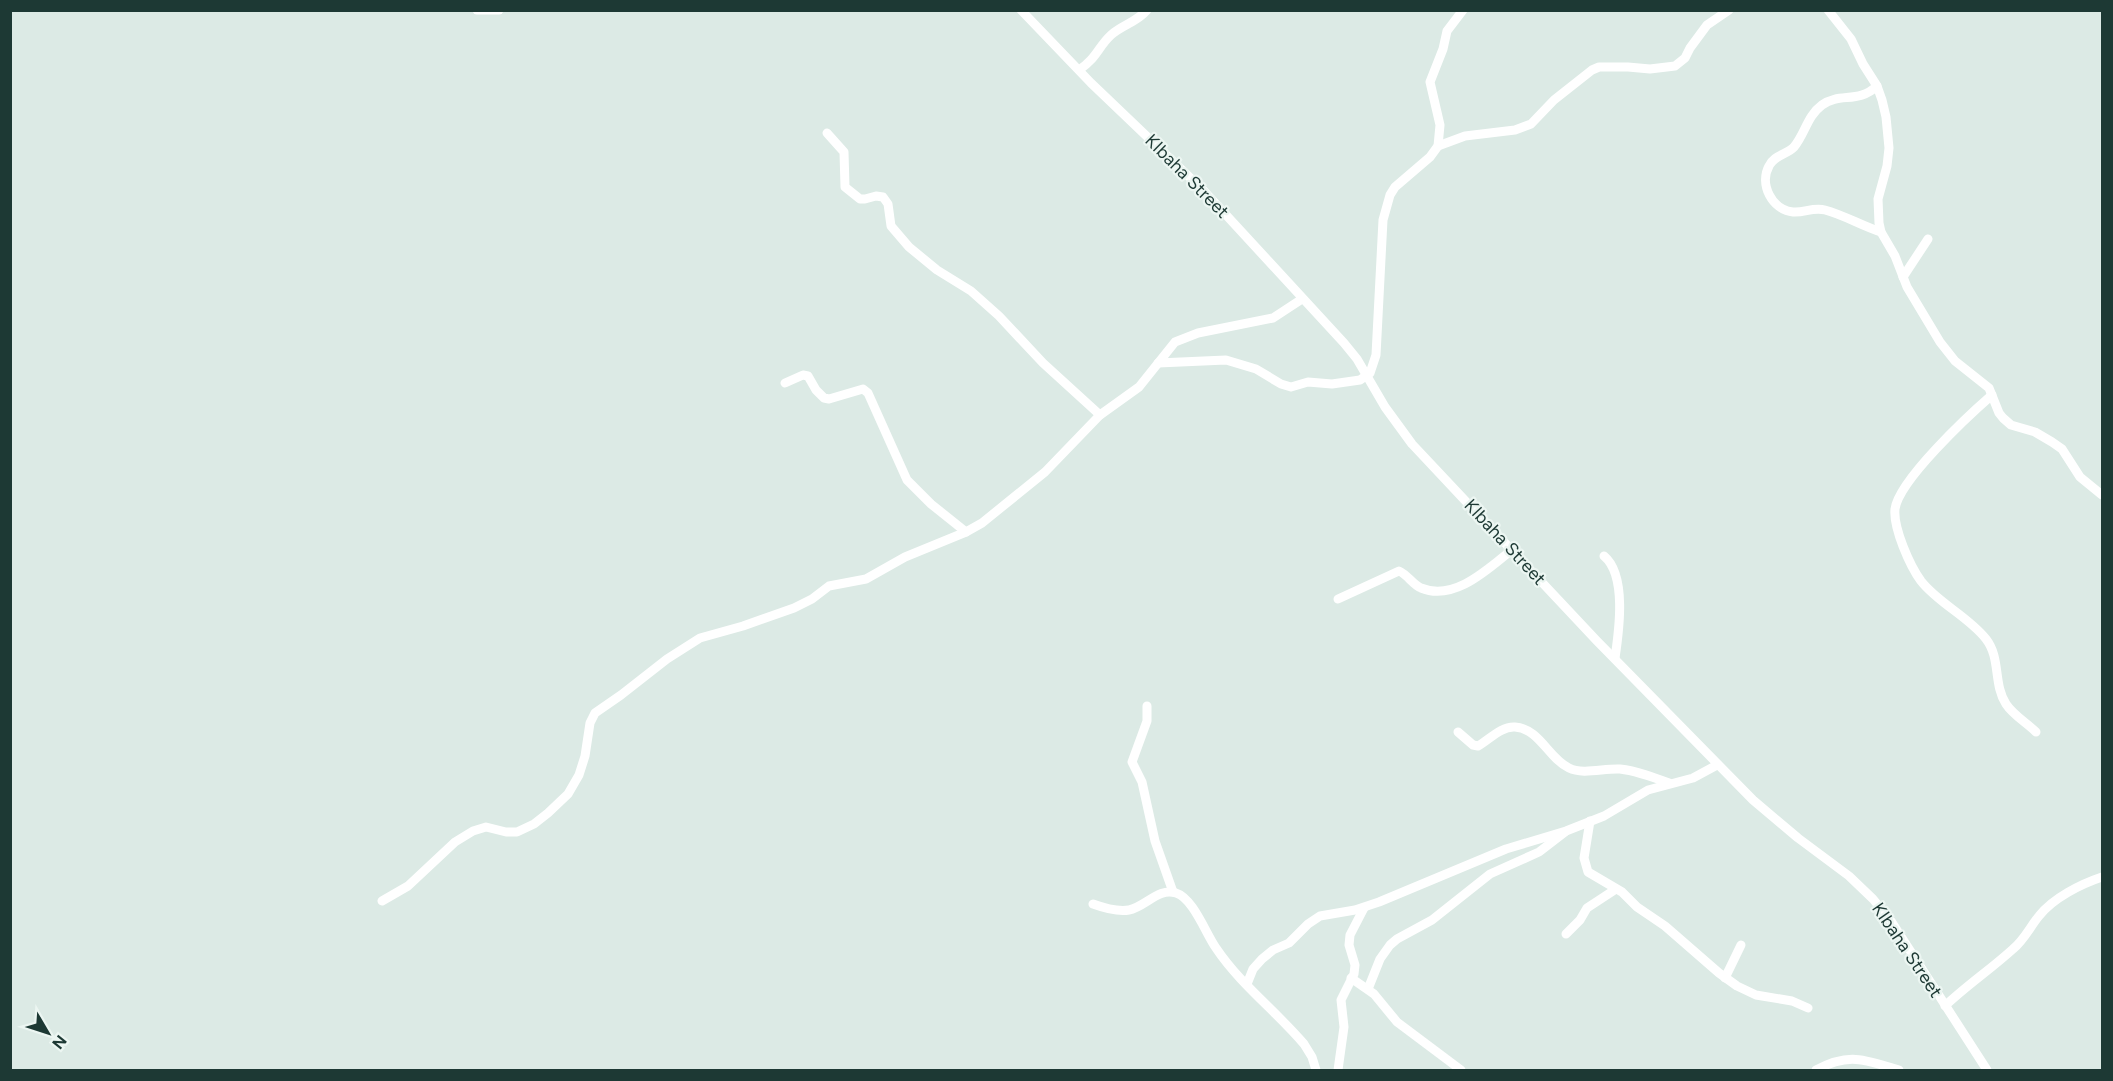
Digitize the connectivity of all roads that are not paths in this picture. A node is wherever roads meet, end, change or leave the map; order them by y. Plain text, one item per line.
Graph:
1 (477, 10) edge
2 (499, 10) edge
3 (1021, 10) edge
4 (1147, 10) edge
5 (1463, 10) edge
6 (1729, 10) edge
7 (1828, 10) edge
8 (1079, 70) junction
9 (1877, 86) junction
10 (827, 133) dead end
11 (1438, 146) junction
12 (1881, 232) junction
13 (1928, 239) dead end
14 (1903, 277) junction
15 (1302, 299) junction
16 (1158, 363) junction
17 (1368, 375) junction
18 (785, 383) dead end
19 (1992, 395) junction
20 (1100, 415) junction
21 (2103, 495) edge
22 (966, 532) junction
23 (1513, 549) junction
24 (1604, 556) dead end
25 (1338, 599) dead end
26 (1615, 658) junction
27 (1147, 706) dead end
28 (1458, 732) dead end
29 (2036, 732) dead end
30 (1717, 765) junction
31 (1670, 783) junction
32 (1590, 821) junction
33 (1566, 831) junction
34 (2103, 877) edge
35 (1616, 889) junction
36 (1173, 892) junction
37 (382, 901) dead end
38 (1093, 904) dead end
39 (1364, 908) junction
40 (1566, 934) dead end
41 (1741, 945) dead end
42 (1351, 978) junction
43 (1725, 978) junction
44 (1246, 984) junction
45 (1368, 989) junction
46 (1945, 1006) junction
47 (1808, 1008) dead end
48 (1316, 1071) edge
49 (1338, 1071) edge
50 (1461, 1071) edge
51 (1816, 1071) edge
52 (1899, 1071) edge
53 (1987, 1071) edge

1 - 2 street
3 - 8 street, KIbaha Street
4 - 8 street
5 - 11 street
6 - 11 street
7 - 9 street
8 - 15 street, KIbaha Street
9 - 12 street
9 - 12 street
10 - 20 street
11 - 17 street
12 - 14 street
13 - 14 street
14 - 19 street
15 - 16 street
15 - 17 street, KIbaha Street
16 - 17 street
16 - 20 street
17 - 23 street, KIbaha Street
18 - 22 street
19 - 21 street
19 - 29 street
20 - 22 street
22 - 37 street
23 - 25 street
23 - 26 street, KIbaha Street
24 - 26 street
26 - 30 street, KIbaha Street
27 - 36 street
28 - 31 street
30 - 31 street
30 - 46 street, KIbaha Street
31 - 32 street
32 - 33 street
32 - 35 street
33 - 39 street
33 - 45 street
34 - 46 street
35 - 40 street
35 - 43 street
36 - 38 street
36 - 44 street
39 - 42 street
39 - 44 street
41 - 43 street
42 - 45 street
42 - 49 street
43 - 47 street
44 - 48 street
45 - 50 street
46 - 53 street, KIbaha Street
51 - 52 street

